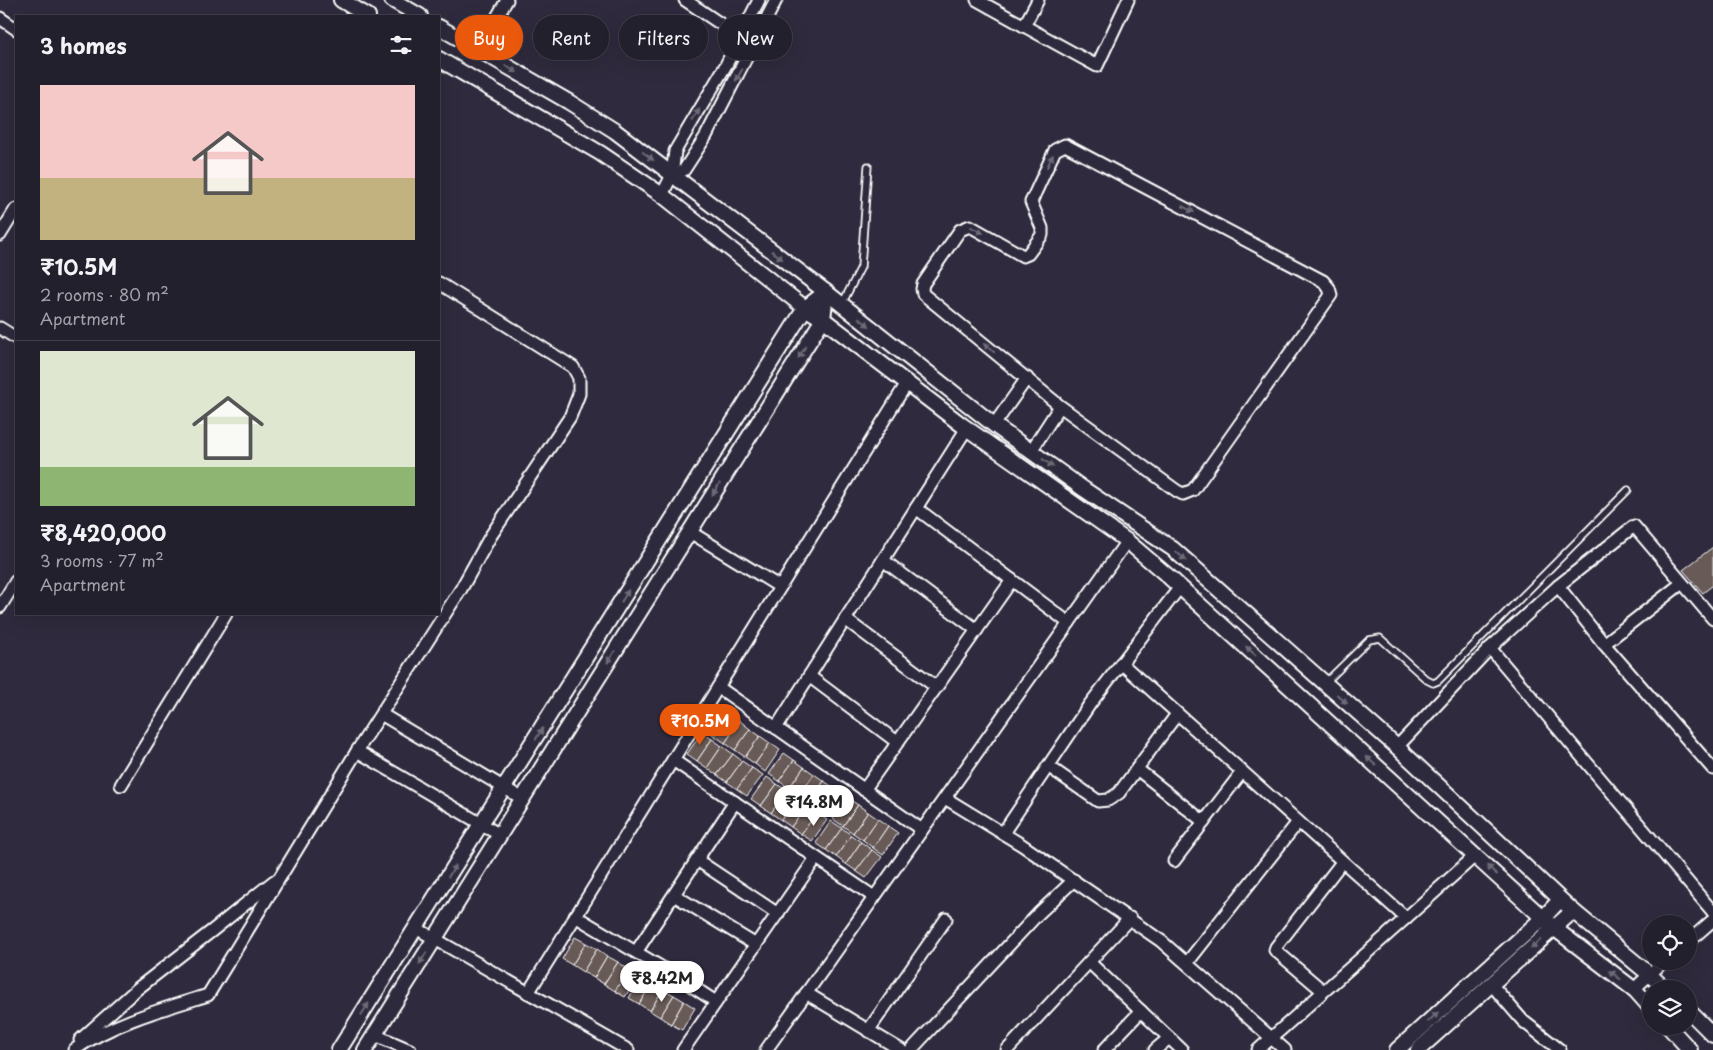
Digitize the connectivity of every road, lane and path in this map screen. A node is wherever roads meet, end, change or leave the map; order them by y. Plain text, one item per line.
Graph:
1 (341, 0) edge
2 (392, 0) edge
3 (507, 0) edge
4 (685, 0) edge
5 (759, 0) edge
6 (776, 0) edge
7 (977, 0) edge
8 (1038, 0) edge
9 (1128, 0) edge
10 (366, 15) edge
11 (418, 15) edge
12 (498, 15) edge
13 (751, 15) edge
14 (0, 18) edge
15 (718, 22) edge
16 (1024, 26) junction
17 (15, 28) edge
18 (440, 28) edge
19 (455, 36) edge
20 (440, 60) edge
21 (496, 60) edge
22 (728, 60) edge
23 (868, 166) dead end
24 (672, 175) junction
25 (662, 195) junction
26 (15, 211) edge
27 (0, 235) edge
28 (440, 284) edge
29 (826, 292) junction
30 (842, 304) junction
31 (805, 308) junction
32 (822, 319) junction
33 (0, 328) edge
34 (15, 337) edge
35 (1027, 378) junction
36 (906, 382) junction
37 (1060, 406) junction
38 (994, 424) junction
39 (967, 428) junction
40 (1031, 451) junction
41 (1628, 490) dead end
42 (916, 508) junction
43 (690, 532) junction
44 (1127, 541) junction
45 (883, 560) junction
46 (1012, 580) junction
47 (15, 583) edge
48 (1682, 583) junction
49 (1558, 586) junction
50 (780, 587) junction
51 (1180, 587) junction
52 (0, 607) edge
53 (225, 615) edge
54 (846, 619) junction
55 (1713, 619) edge
56 (1069, 623) junction
57 (977, 630) junction
58 (1604, 644) junction
59 (1490, 648) junction
60 (1121, 663) junction
61 (809, 676) junction
62 (1324, 683) junction
63 (718, 687) junction
64 (936, 688) junction
65 (381, 714) junction
66 (1177, 714) junction
67 (776, 728) junction
68 (897, 742) junction
69 (1397, 747) junction
70 (357, 751) junction
71 (673, 760) junction
72 (1048, 766) junction
73 (1137, 769) junction
74 (1713, 769) edge
75 (1242, 772) junction
76 (121, 785) dead end
77 (504, 789) junction
78 (864, 790) junction
79 (945, 798) junction
80 (523, 799) junction
81 (735, 802) junction
82 (1204, 822) junction
83 (1298, 822) junction
84 (482, 824) junction
85 (922, 830) junction
86 (1003, 833) junction
87 (500, 835) junction
88 (1476, 855) junction
89 (816, 858) junction
90 (697, 860) junction
91 (1174, 861) dead end
92 (1342, 862) junction
93 (281, 875) junction
94 (1074, 880) junction
95 (674, 895) junction
96 (874, 898) junction
97 (1560, 900) junction
98 (1572, 911) junction
99 (1713, 912) edge
100 (778, 914) junction
101 (576, 916) junction
102 (1544, 917) junction
103 (1130, 918) junction
104 (1406, 918) junction
105 (946, 919) dead end
106 (1713, 920) edge
107 (416, 928) junction
108 (1554, 928) junction
109 (1697, 934) edge
110 (435, 939) junction
111 (756, 945) junction
112 (636, 952) junction
113 (1089, 962) junction
114 (1187, 963) junction
115 (1654, 970) edge
116 (1649, 974) junction
117 (1655, 980) edge
118 (1491, 984) junction
119 (1634, 989) junction
120 (1323, 991) junction
121 (528, 992) junction
122 (806, 993) junction
123 (1642, 998) edge
124 (716, 1002) junction
125 (1141, 1011) junction
126 (1697, 1019) edge
127 (868, 1031) junction
128 (375, 1034) junction
129 (1676, 1035) edge
130 (1713, 1035) edge
131 (1272, 1037) junction
132 (1169, 1038) junction
133 (1553, 1048) edge
134 (69, 1050) edge
135 (74, 1050) edge
136 (339, 1050) edge
137 (365, 1050) edge
138 (410, 1050) edge
139 (628, 1050) edge
140 (684, 1050) edge
141 (767, 1050) edge
142 (901, 1050) edge
143 (911, 1050) edge
144 (1007, 1050) edge
145 (1104, 1050) edge
146 (1155, 1050) edge
147 (1182, 1050) edge
148 (1258, 1050) edge
149 (1285, 1050) edge
150 (1397, 1050) edge
151 (1418, 1050) edge
152 (1690, 1050) edge

1 - 10 street
2 - 11 street
3 - 12 street
4 - 15 street
5 - 13 street
6 -> 24 street
7 - 16 street
8 - 16 street
9 - 16 street
14 - 17 street
18 - 19 street
20 - 25 street
21 -> 24 street
24 -> 22 street
23 - 30 lane
24 - 25 street
24 -> 29 street
25 - 31 street
26 - 27 street
28 - 65 street
29 - 30 street
29 - 31 street
29 - 32 street
30 -> 38 street
31 - 32 street
77 -> 31 street
32 - 36 street
32 -> 43 street
33 - 34 street
35 - 37 street
35 -> 37 street
35 - 38 street
36 - 39 street
36 - 50 street
37 - 40 street
38 - 40 street
39 - 42 street
39 - 44 street
40 -> 62 street
41 - 62 lane
42 - 45 street
42 - 46 street
43 - 50 street
43 -> 80 street
44 - 51 street
44 - 56 street
45 - 54 street
45 - 57 street
46 - 56 street
46 - 57 street
47 - 52 street
48 - 49 street
48 - 55 street
48 - 58 street
49 - 58 street
49 - 59 street
50 - 63 street
51 - 60 street
88 -> 51 street
53 - 76 street
54 - 61 street
54 - 64 street
56 - 79 street
57 - 64 street
58 - 74 street
59 - 69 street
59 - 99 street
60 - 66 street
60 - 72 street
61 - 67 street
61 - 68 street
62 -> 69 street
63 - 67 street
63 - 71 street
64 - 68 street
65 - 70 street
65 - 77 street
66 - 73 street
66 - 75 street
67 - 78 street
68 - 78 street
69 - 97 street
70 - 84 street
70 - 93 street
71 - 81 street
71 - 101 street
72 - 73 street
72 - 86 street
73 - 82 street
75 - 82 street
75 - 83 street
77 - 80 street
77 - 84 street
78 - 85 street
79 - 85 street
79 - 86 street
80 - 87 street
81 - 89 street
81 - 90 street
82 - 91 street
83 - 92 street
83 - 114 street
84 - 87 street
107 -> 84 street
85 - 96 street
86 - 94 street
87 - 110 street
102 -> 88 street
88 - 104 street
89 - 96 street
89 - 100 street
90 - 95 street
90 - 100 street
92 - 104 street
92 - 120 street
93 - 134 street
93 - 135 street
94 - 103 street
94 - 143 street
95 - 111 street
95 - 112 street
96 - 122 street
97 - 98 street
97 - 102 street
98 - 108 street
98 - 116 street
100 - 111 street
101 - 112 street
101 - 121 street
102 - 108 street
150 -> 102 street
103 - 113 street
103 - 114 street
104 - 120 street
105 - 127 street
106 - 109 street
107 - 110 street
136 -> 107 street
108 -> 118 street
119 -> 108 street
110 - 121 street
110 -> 128 street
111 - 124 street
112 - 124 street
113 - 125 street
113 - 144 street
114 - 131 street
115 - 116 street
116 - 117 street
116 - 119 street
118 - 133 street
118 - 151 street
119 - 123 street
120 - 131 street
121 - 139 street
122 - 127 street
122 - 141 street
124 - 140 street
125 - 132 street
125 - 145 street
126 - 130 street
127 - 142 street
128 - 137 street
128 - 138 street
129 - 152 street
131 - 148 street
131 - 149 street
132 - 146 street
132 - 147 street

